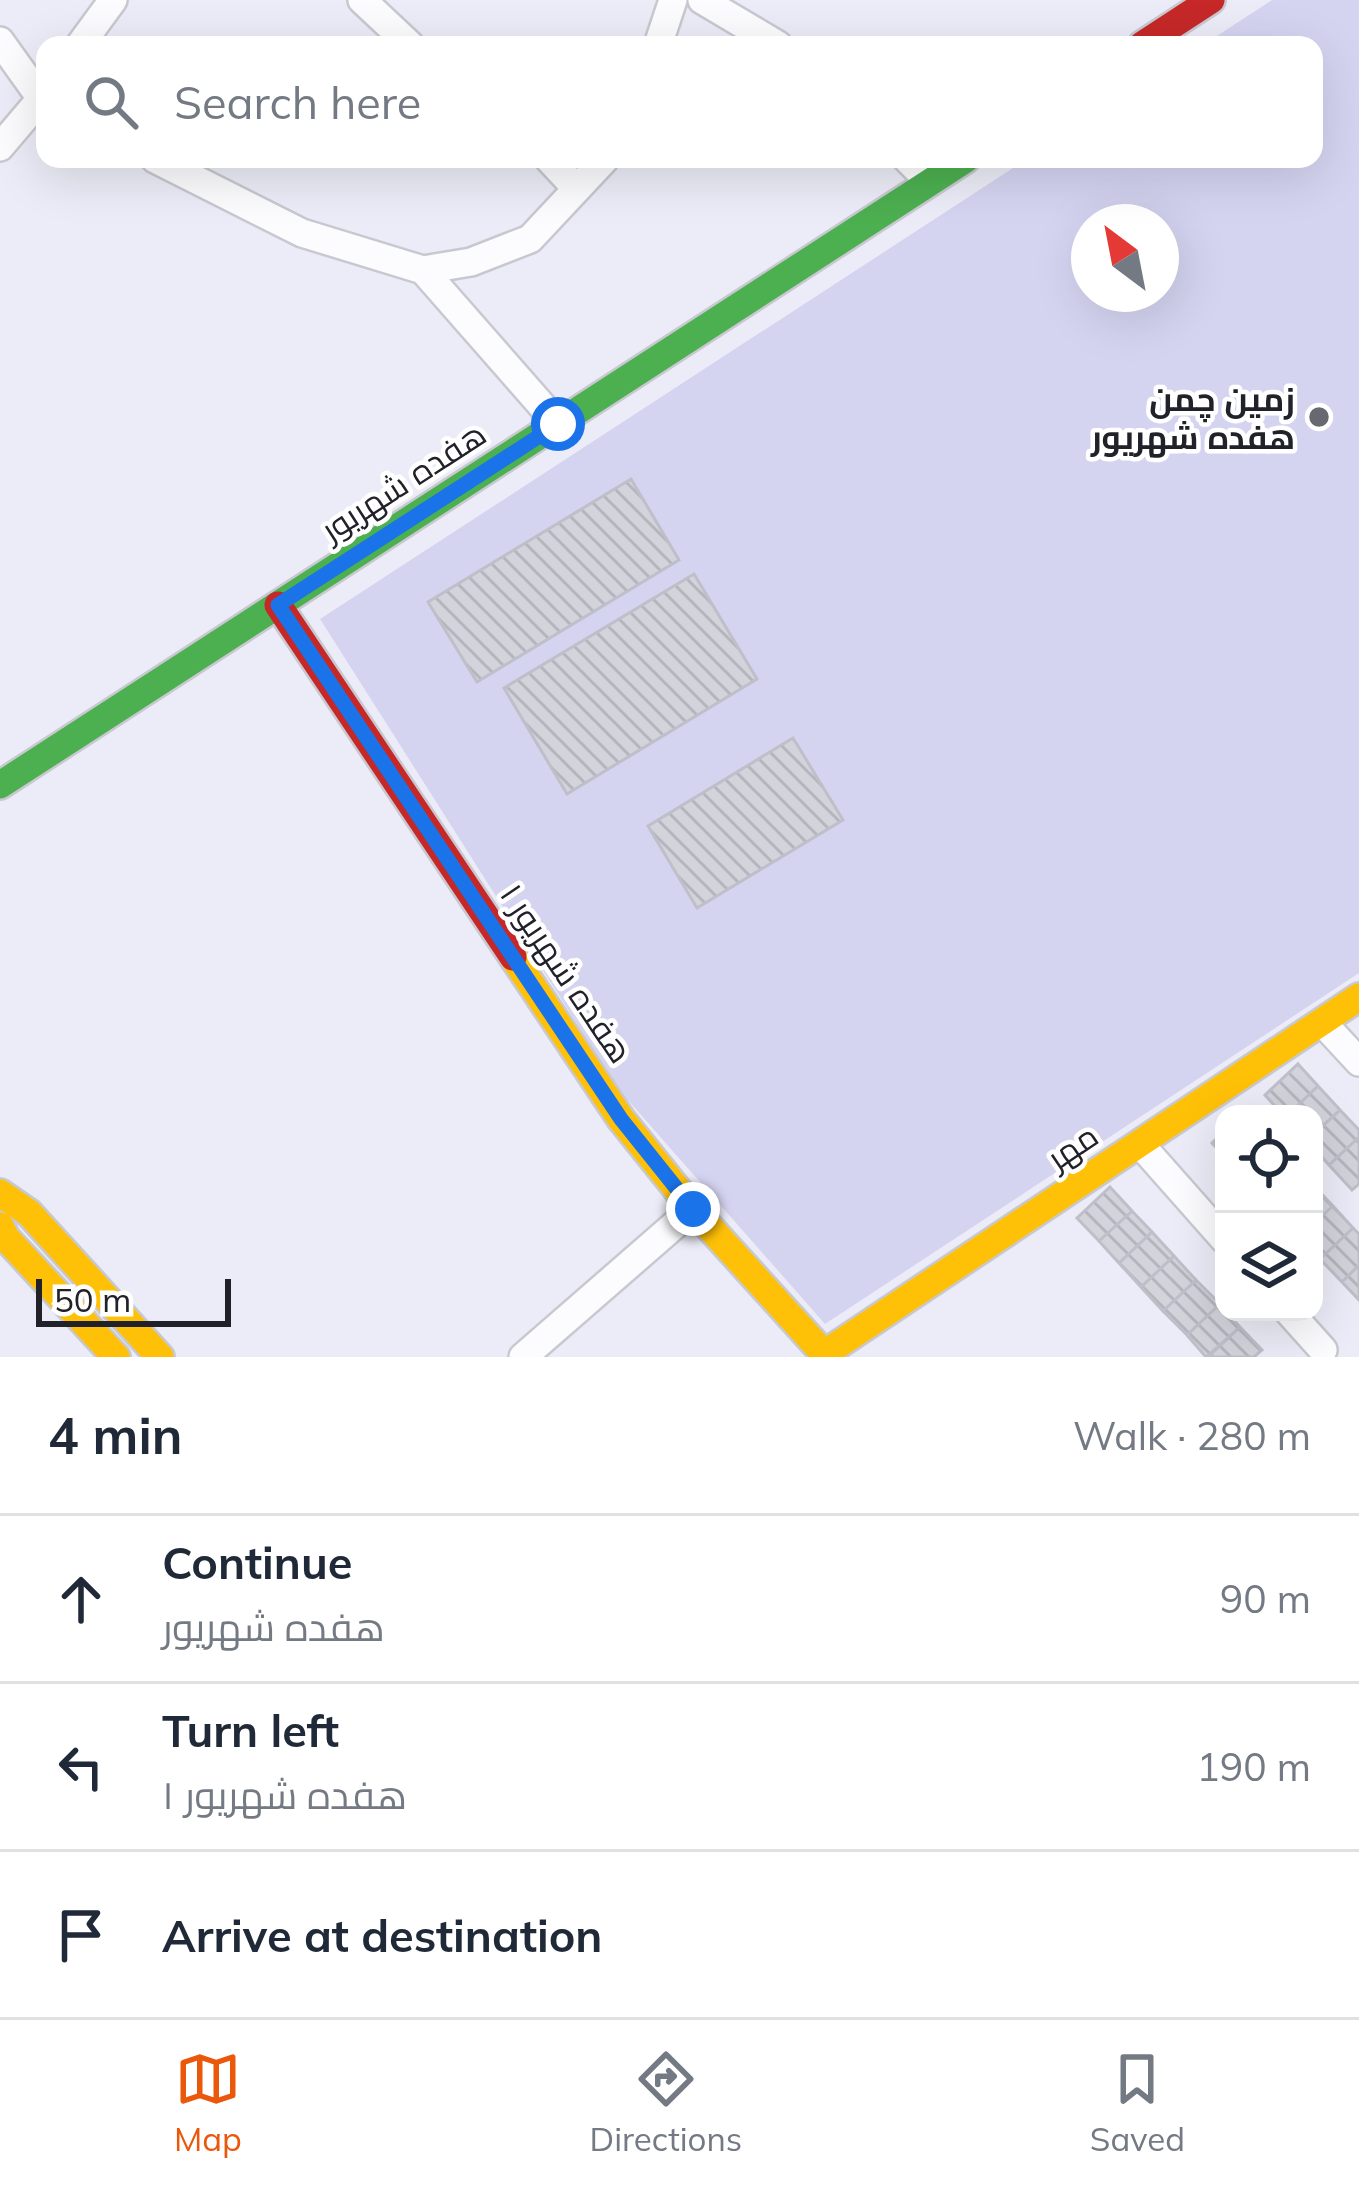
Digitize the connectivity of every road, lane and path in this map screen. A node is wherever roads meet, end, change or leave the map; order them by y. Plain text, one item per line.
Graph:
1 (112, 0) edge
2 (362, 0) edge
3 (673, 0) edge
4 (702, 0) edge
5 (1211, 0) edge
6 (86, 36) edge
7 (400, 36) edge
8 (661, 36) edge
9 (763, 36) edge
10 (1156, 36) edge
11 (0, 41) edge
12 (36, 90) edge
13 (36, 108) edge
14 (0, 148) edge
15 (172, 168) edge
16 (557, 168) edge
17 (597, 168) edge
18 (916, 168) edge
19 (952, 168) edge
20 (930, 182) junction
21 (577, 189) junction
22 (423, 270) junction
23 (558, 424) junction
24 (278, 605) junction
25 (0, 785) edge
26 (1359, 998) edge
27 (1322, 1022) junction
28 (1359, 1063) edge
29 (1140, 1144) junction
30 (0, 1193) edge
31 (693, 1209) junction
32 (1215, 1229) edge
33 (2, 1236) edge
34 (1296, 1321) edge
35 (1322, 1351) dead end
36 (825, 1355) edge
37 (116, 1357) edge
38 (160, 1357) edge
39 (523, 1357) edge

1 - 6 street
2 - 7 street
3 - 8 street
4 - 9 street
5 - 10 street
11 - 12 street
13 - 14 street
15 - 22 street
16 - 21 street
17 - 21 street
18 - 20 street
19 - 20 street, هفده شهریور
20 - 23 street, هفده شهریور
21 - 22 street
22 - 23 street
23 - 24 street, هفده شهریور
24 - 25 street, هفده شهریور
24 - 31 street, هفده شهریور ۱
26 - 27 street, مهر
27 - 28 street
27 - 29 street, مهر
29 - 32 street
29 - 36 street, مهر
30 - 38 street
31 - 36 street, هفده شهریور ۱
31 - 39 street
33 - 37 street
34 - 35 street

